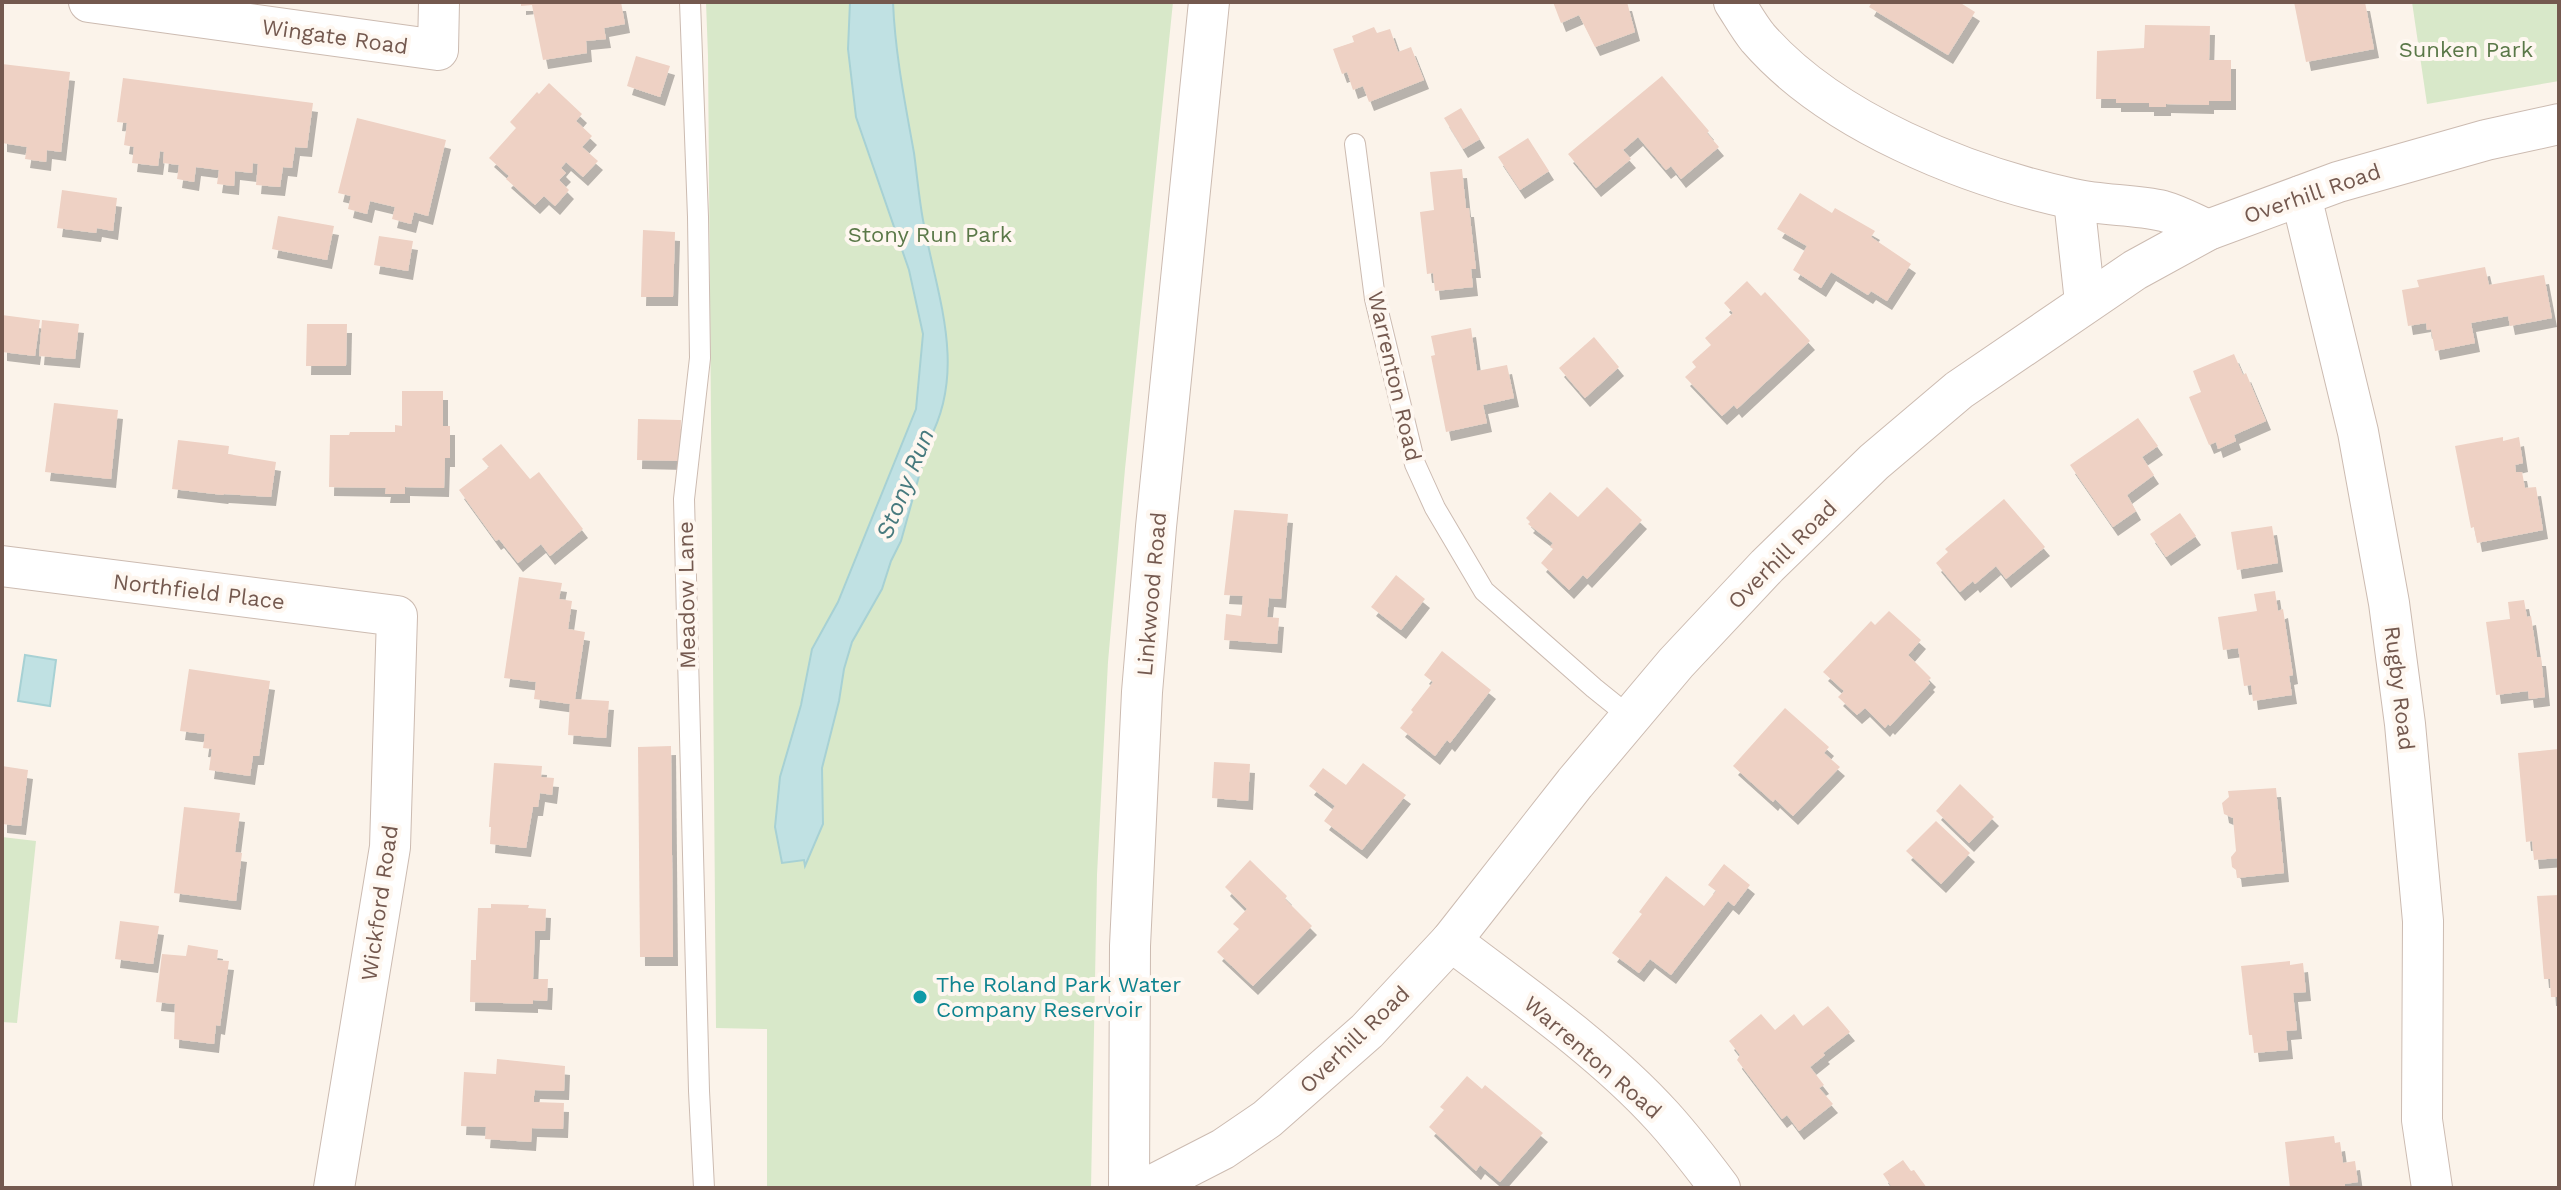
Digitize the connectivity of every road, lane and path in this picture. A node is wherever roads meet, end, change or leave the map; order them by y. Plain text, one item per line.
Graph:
1 (89, 2) edge
2 (439, 2) edge
3 (690, 2) edge
4 (1209, 2) edge
5 (1734, 2) edge
6 (173, 8) edge
7 (2559, 124) edge
8 (1355, 144) dead end
9 (2301, 196) junction
10 (2074, 200) junction
11 (2208, 230) junction
12 (2085, 302) junction
13 (2, 566) edge
14 (397, 616) joint
15 (1630, 717) junction
16 (1451, 941) junction
17 (334, 1188) edge
18 (704, 1188) edge
19 (1129, 1188) edge
20 (1147, 1188) edge
21 (1720, 1188) edge
22 (2432, 1188) edge

1 - 6 street, Wingate Road
2 - 6 street, Wingate Road
3 - 18 lane, Meadow Lane
4 - 19 street, Linkwood Road
5 - 10 street
7 - 9 street, Overhill Road
8 - 15 lane, Warrenton Road
9 - 11 street, Overhill Road
9 - 22 street, Rugby Road
10 - 11 street
10 - 12 street
11 - 12 street, Overhill Road
12 - 15 street, Overhill Road
13 - 14 street, Northfield Place
14 - 17 street, Wickford Road
15 - 16 street, Overhill Road
16 - 20 street, Overhill Road
16 - 21 street, Warrenton Road

